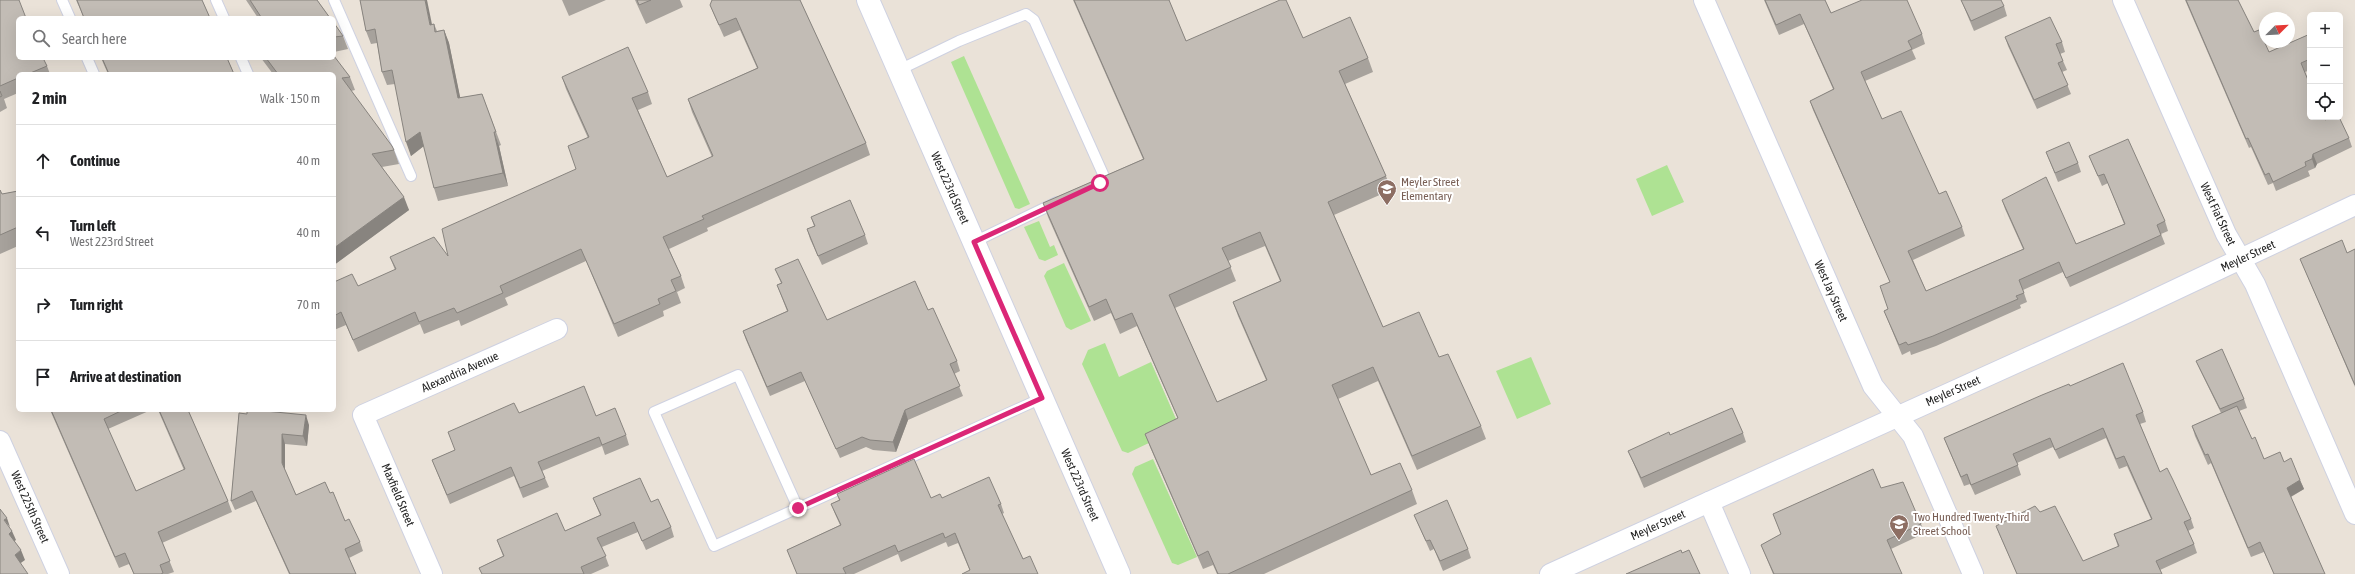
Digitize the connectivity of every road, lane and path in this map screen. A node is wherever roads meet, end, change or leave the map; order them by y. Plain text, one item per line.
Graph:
1 (62, 0) edge
2 (216, 0) edge
3 (334, 0) edge
4 (868, 0) edge
5 (1704, 0) edge
6 (2124, 0) edge
7 (69, 16) edge
8 (223, 16) edge
9 (88, 60) edge
10 (242, 60) edge
11 (899, 70) junction
12 (93, 72) edge
13 (247, 72) edge
14 (411, 176) dead end
15 (1082, 191) edge
16 (1069, 197) edge
17 (2355, 205) edge
18 (974, 242) junction
19 (2241, 259) junction
20 (557, 329) dead end
21 (1042, 398) junction
22 (363, 415) joint
23 (1897, 416) junction
24 (0, 441) edge
25 (1709, 502) junction
26 (798, 508) junction
27 (2355, 514) edge
28 (59, 574) edge
29 (432, 574) edge
30 (1119, 574) edge
31 (1550, 574) edge
32 (1740, 574) edge
33 (1973, 574) edge

1 - 7 lane
2 - 8 lane
3 - 14 lane
4 - 11 main road, West 223rd Street
5 - 23 street, West Jay Street
6 - 19 street, West Fiat Street
9 - 12 lane
10 - 13 lane
11 - 15 lane
11 - 18 main road, West 223rd Street
16 - 18 lane
17 - 19 street, Meyler Street
18 - 21 main road, West 223rd Street
19 - 23 street, Meyler Street
19 - 27 street, West Fiat Street
20 - 22 street, Alexandria Avenue
21 - 26 lane
21 - 30 main road, West 223rd Street
22 - 29 street, Maxfield Street
23 - 25 street, Meyler Street
23 - 33 street, West Jay Street
24 - 28 street, West 225th Street
25 - 31 street, Meyler Street
25 - 32 street
26 - 26 lane

